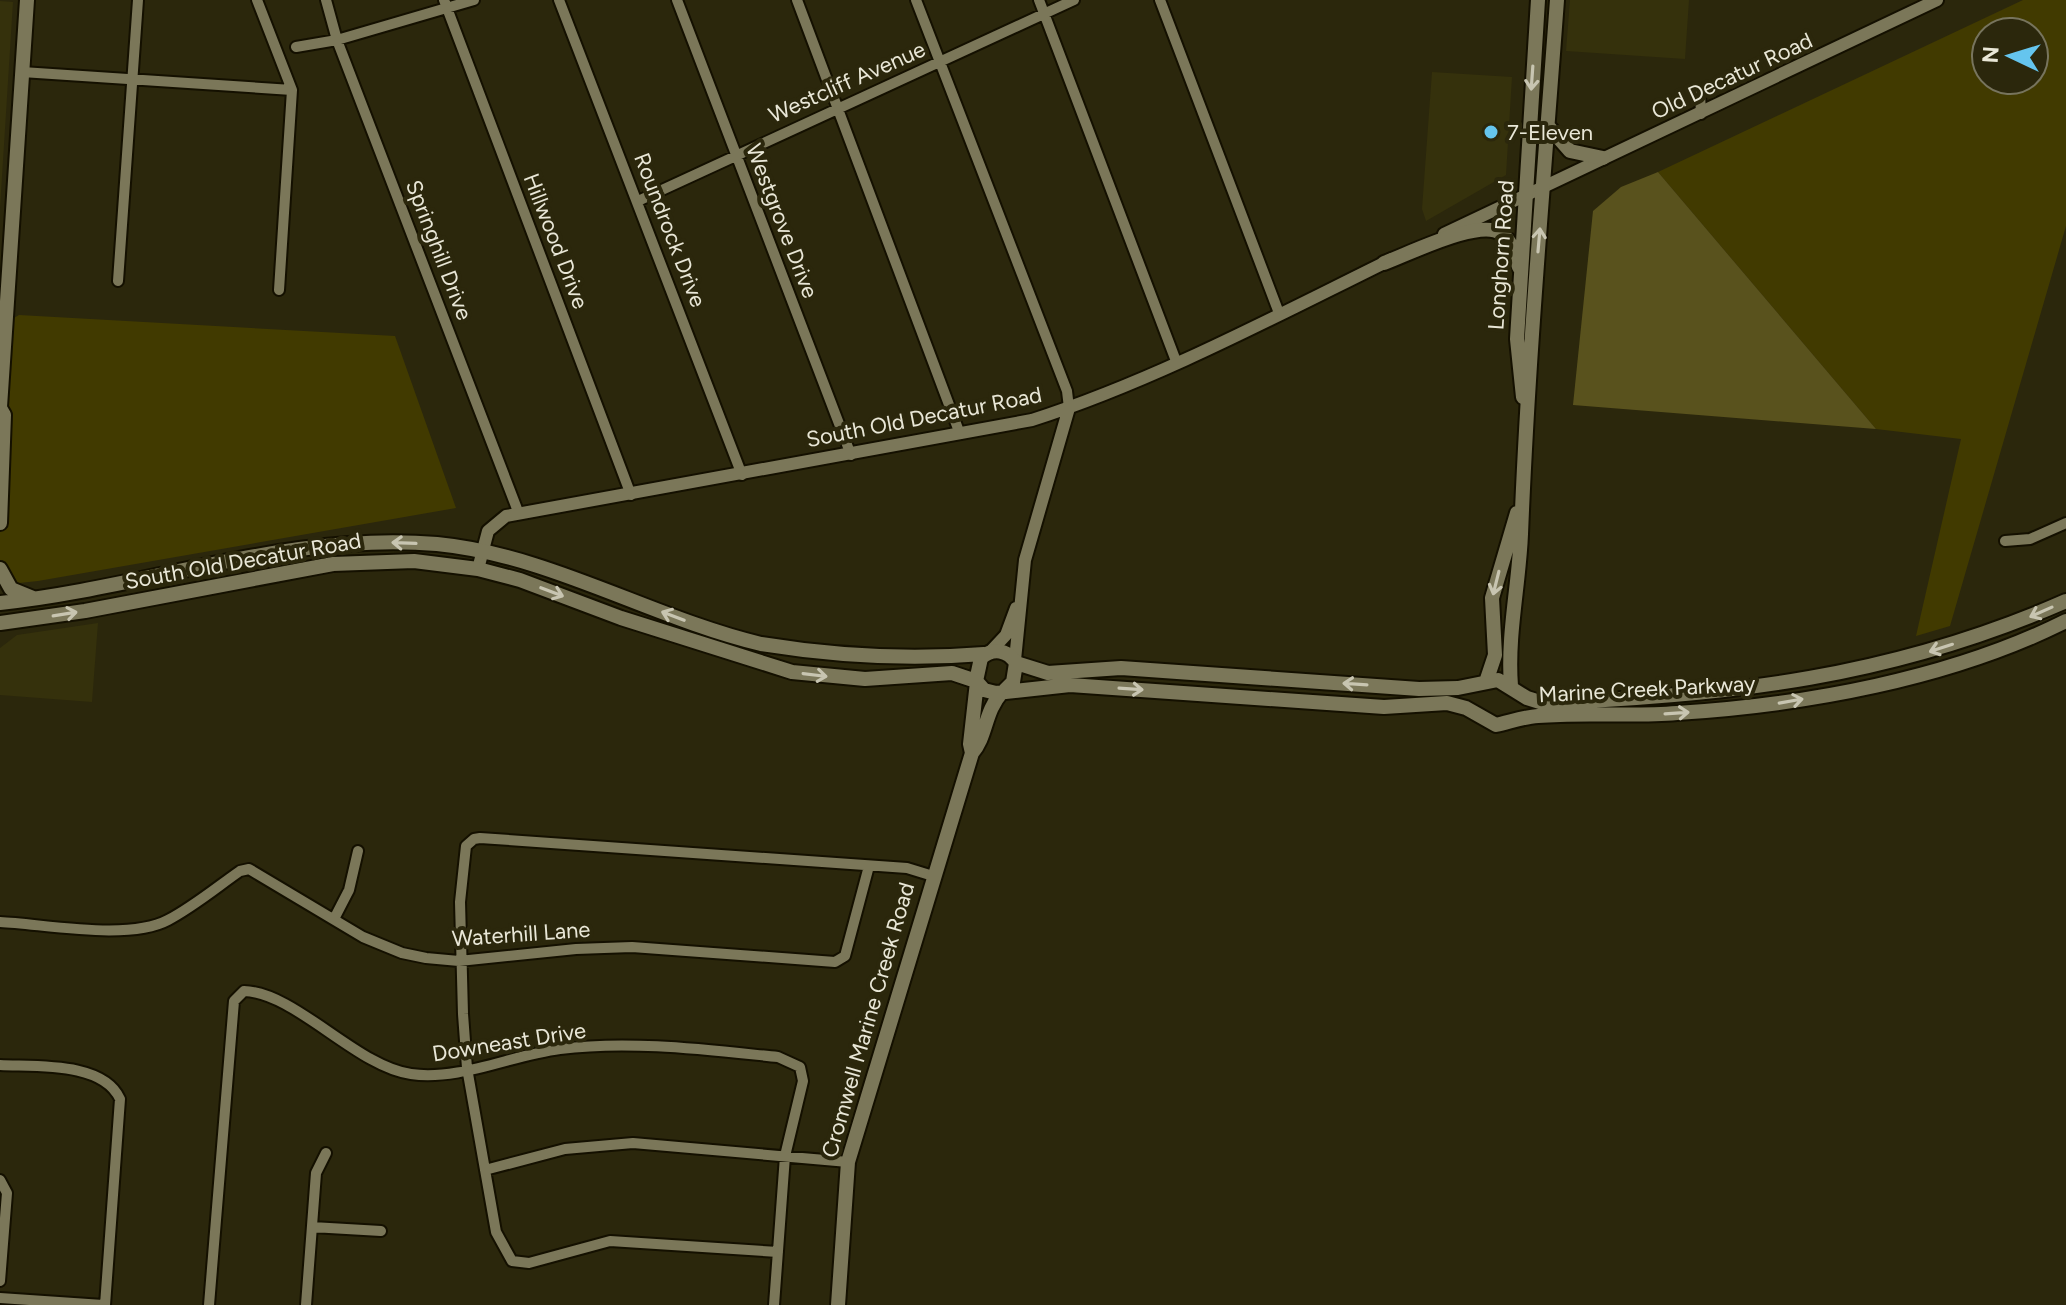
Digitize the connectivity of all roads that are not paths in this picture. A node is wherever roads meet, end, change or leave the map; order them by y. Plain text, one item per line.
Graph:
1 (27, 0) edge
2 (138, 0) edge
3 (257, 0) edge
4 (326, 0) edge
5 (474, 0) edge
6 (559, 0) edge
7 (677, 0) edge
8 (797, 0) edge
9 (916, 0) edge
10 (1039, 0) edge
11 (1074, 0) edge
12 (1160, 0) edge
13 (1538, 0) edge
14 (1557, 0) edge
15 (1937, 0) edge
16 (446, 4) edge
17 (1044, 14) junction
18 (337, 40) junction
19 (296, 47) dead end
20 (939, 63) junction
21 (22, 72) junction
22 (132, 79) junction
23 (292, 90) junction
24 (1700, 93) dead end
25 (839, 110) junction
26 (1701, 114) junction
27 (1548, 126) junction
28 (735, 154) junction
29 (1603, 158) junction
30 (1543, 186) junction
31 (1527, 194) junction
32 (638, 201) junction
33 (1384, 263) junction
34 (1521, 272) junction
35 (118, 281) dead end
36 (279, 290) dead end
37 (1279, 313) junction
38 (1176, 361) junction
39 (0, 408) edge
40 (1069, 408) junction
41 (1527, 417) junction
42 (960, 434) junction
43 (851, 455) junction
44 (742, 475) junction
45 (1522, 494) junction
46 (631, 495) junction
47 (519, 514) junction
48 (0, 523) edge
49 (2066, 523) edge
50 (2005, 541) dead end
51 (482, 552) junction
52 (205, 567) junction
53 (0, 569) edge
54 (478, 569) junction
55 (209, 588) junction
56 (37, 599) junction
57 (2066, 601) edge
58 (0, 603) edge
59 (1018, 606) junction
60 (2066, 621) edge
61 (0, 623) edge
62 (747, 641) junction
63 (988, 653) junction
64 (741, 659) junction
65 (1016, 662) junction
66 (976, 682) junction
67 (1485, 683) junction
68 (1512, 687) junction
69 (1004, 691) junction
70 (1478, 716) junction
71 (1505, 722) junction
72 (972, 753) junction
73 (358, 851) dead end
74 (869, 866) junction
75 (933, 876) junction
76 (334, 919) junction
77 (0, 922) edge
78 (459, 961) junction
79 (0, 1065) edge
80 (467, 1068) junction
81 (326, 1153) dead end
82 (785, 1156) junction
83 (848, 1162) junction
84 (485, 1170) junction
85 (0, 1180) edge
86 (312, 1227) junction
87 (381, 1231) dead end
88 (778, 1252) junction
89 (0, 1281) edge
90 (0, 1298) edge
91 (104, 1305) edge
92 (209, 1305) edge
93 (306, 1305) edge
94 (774, 1305) edge
95 (838, 1305) edge

1 - 21 main road
2 - 22 street
3 - 23 street
4 - 18 street, Springhill Drive
5 - 16 street
6 - 32 street, Roundrock Drive
7 - 28 street, Westgrove Drive
8 - 25 street
9 - 20 street
10 - 17 street
11 - 17 street, Westcliff Avenue
12 - 37 street
13 -> 31 main road, Longhorn Road
14 - 27 main road, Longhorn Road
15 - 26 street, Old Decatur Road
16 - 18 street
16 - 46 street, Hillwood Drive
17 - 20 street, Westcliff Avenue
17 - 38 street
18 - 19 street
18 - 47 street, Springhill Drive
20 - 25 street, Westcliff Avenue
20 - 40 street
21 - 22 street
21 - 39 main road
22 - 23 street
22 - 35 street
23 - 36 street
24 - 26 street
25 - 28 street, Westcliff Avenue
25 - 42 street
26 - 29 street, Old Decatur Road
27 - 29 main road
27 - 30 main road, Longhorn Road
28 - 32 street, Westcliff Avenue
28 - 43 street, Westgrove Drive
29 - 30 street, Old Decatur Road
30 - 31 street, South Old Decatur Road
41 -> 30 main road, Longhorn Road
31 - 33 street, South Old Decatur Road
31 - 34 main road, Longhorn Road
32 - 44 street, Roundrock Drive
33 - 34 main road
33 - 37 street, South Old Decatur Road
34 - 41 main road, Longhorn Road
37 - 38 street, South Old Decatur Road
38 - 40 street, South Old Decatur Road
39 - 48 main road
40 - 42 street, South Old Decatur Road
40 - 59 street
41 - 45 main road, Longhorn Road
42 - 43 street, South Old Decatur Road
43 - 44 street, South Old Decatur Road
44 - 46 street, South Old Decatur Road
45 -> 67 main road, Longhorn Road
45 - 68 main road, Longhorn Road
46 - 47 street, South Old Decatur Road
47 - 51 street, South Old Decatur Road
49 - 50 street
51 -> 52 main road, South Old Decatur Road
51 - 54 street
62 -> 51 main road, South Old Decatur Road
52 - 55 main road
52 - 56 main road, South Old Decatur Road
53 - 56 main road
54 - 55 main road, South Old Decatur Road
54 -> 64 main road, South Old Decatur Road
61 -> 55 main road, South Old Decatur Road
56 - 58 main road, South Old Decatur Road
57 -> 68 main road, Marine Creek Parkway
59 - 63 street
59 - 65 street
71 -> 60 main road, Marine Creek Parkway
62 - 63 main road, South Old Decatur Road
62 - 64 main road
63 - 65 main road
63 - 66 main road
64 -> 66 main road, South Old Decatur Road
67 -> 65 main road
65 - 69 main road
66 - 69 main road
66 - 72 main road, Cromwell Marine Creek Road
67 - 68 main road
67 - 70 main road
68 - 71 main road
69 -> 70 main road
69 - 72 main road, Cromwell Marine Creek Road
70 - 71 main road
72 - 75 main road, Cromwell Marine Creek Road
73 - 76 street
74 - 75 street
74 - 78 street, Waterhill Lane
74 - 78 street
75 - 83 main road, Cromwell Marine Creek Road
76 - 77 street, Waterhill Lane
76 - 78 street, Waterhill Lane
78 - 80 street
79 - 91 street
80 - 82 street, Downeast Drive
80 - 84 street
80 - 92 street, Downeast Drive
81 - 86 street
82 - 83 street
82 - 84 street
82 - 88 street
83 - 95 main road, Cromwell Marine Creek Road
84 - 88 street
85 - 89 street
86 - 87 street
86 - 93 street
88 - 94 street
90 - 91 street

